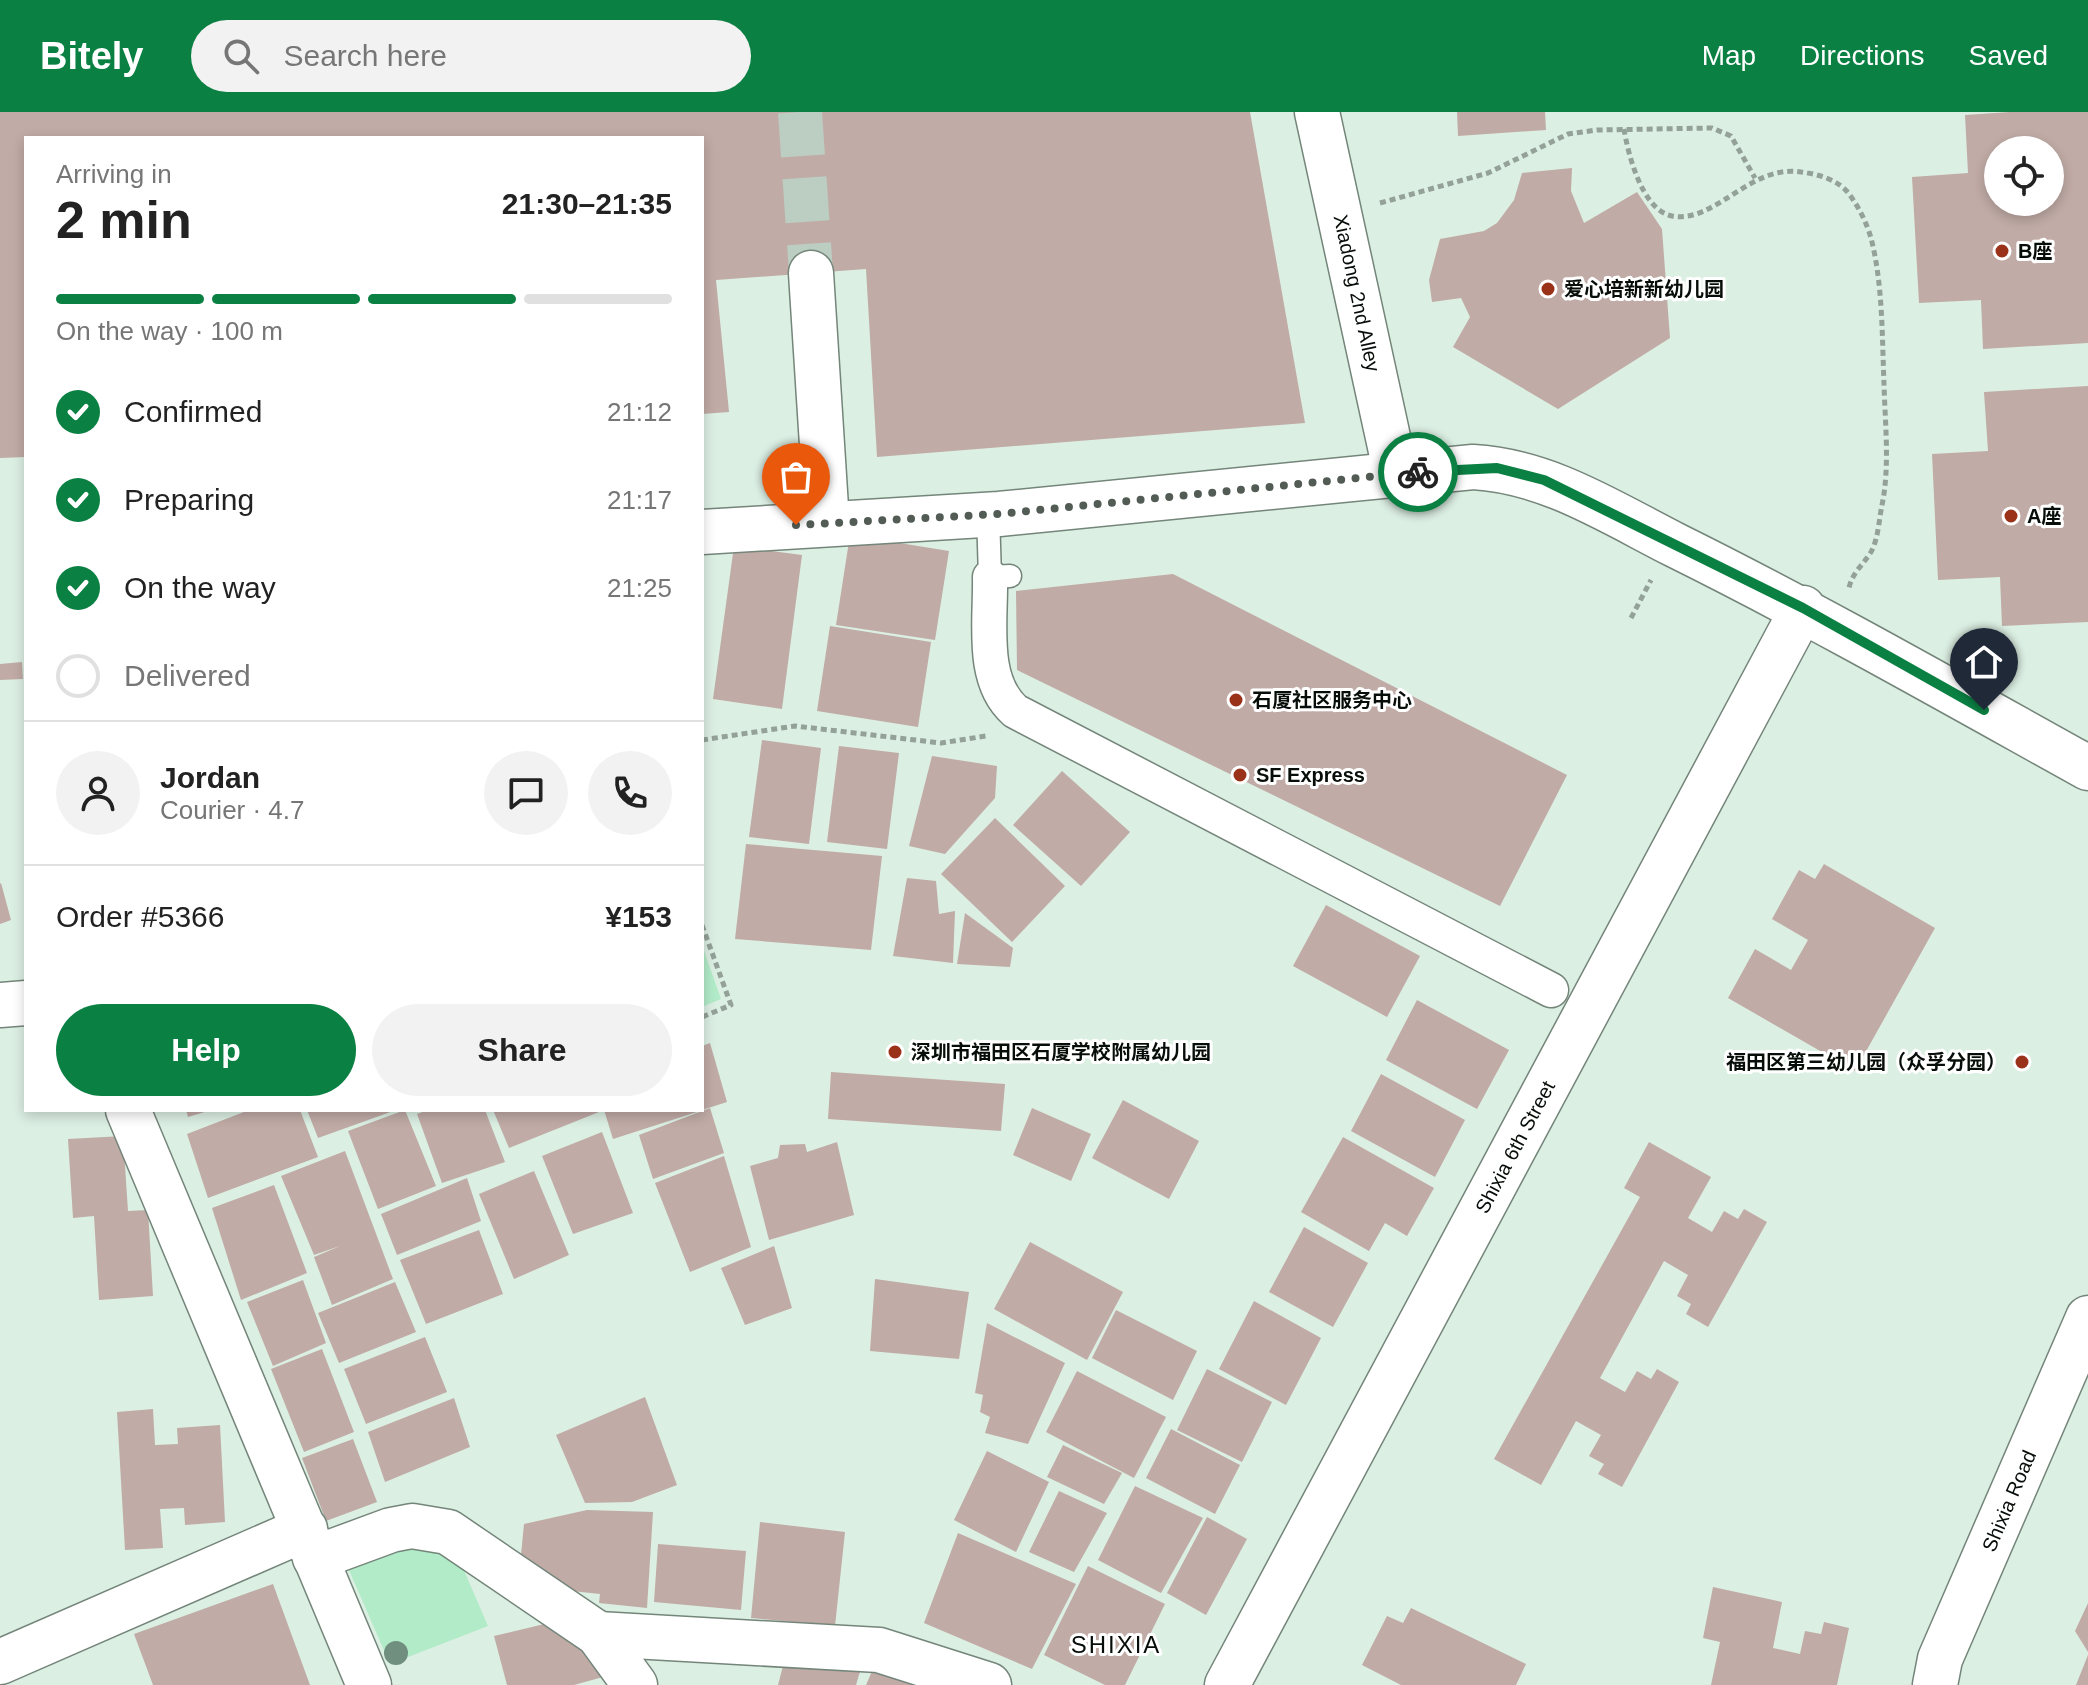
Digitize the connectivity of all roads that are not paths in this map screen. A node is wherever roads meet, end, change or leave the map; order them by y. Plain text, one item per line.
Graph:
1 (1317, 112) edge
2 (811, 273) tunnel mouth
3 (1396, 474) junction
4 (988, 514) junction
5 (827, 523) junction
6 (704, 532) edge
7 (1000, 576) joint
8 (1803, 608) junction
9 (2088, 768) edge
10 (1551, 990) dead end
11 (24, 1003) edge
12 (0, 1005) edge
13 (129, 1112) edge
14 (2088, 1318) edge
15 (310, 1544) junction
16 (598, 1634) junction
17 (0, 1662) edge
18 (369, 1685) edge
19 (635, 1685) edge
20 (989, 1685) edge
21 (1227, 1685) edge
22 (1935, 1685) edge

1 - 3 street, Xiadong 2nd Alley
2 - 5 street
3 - 4 street
3 - 8 street
4 - 5 street
4 - 7 lane
5 - 6 street
7 - 10 street
8 - 9 street
8 - 21 street, Shixia 6th Street
11 - 12 street
13 - 15 street
14 - 22 street, Shixia Road
15 - 16 street
15 - 17 street
15 - 18 street
16 - 19 street
16 - 20 street

